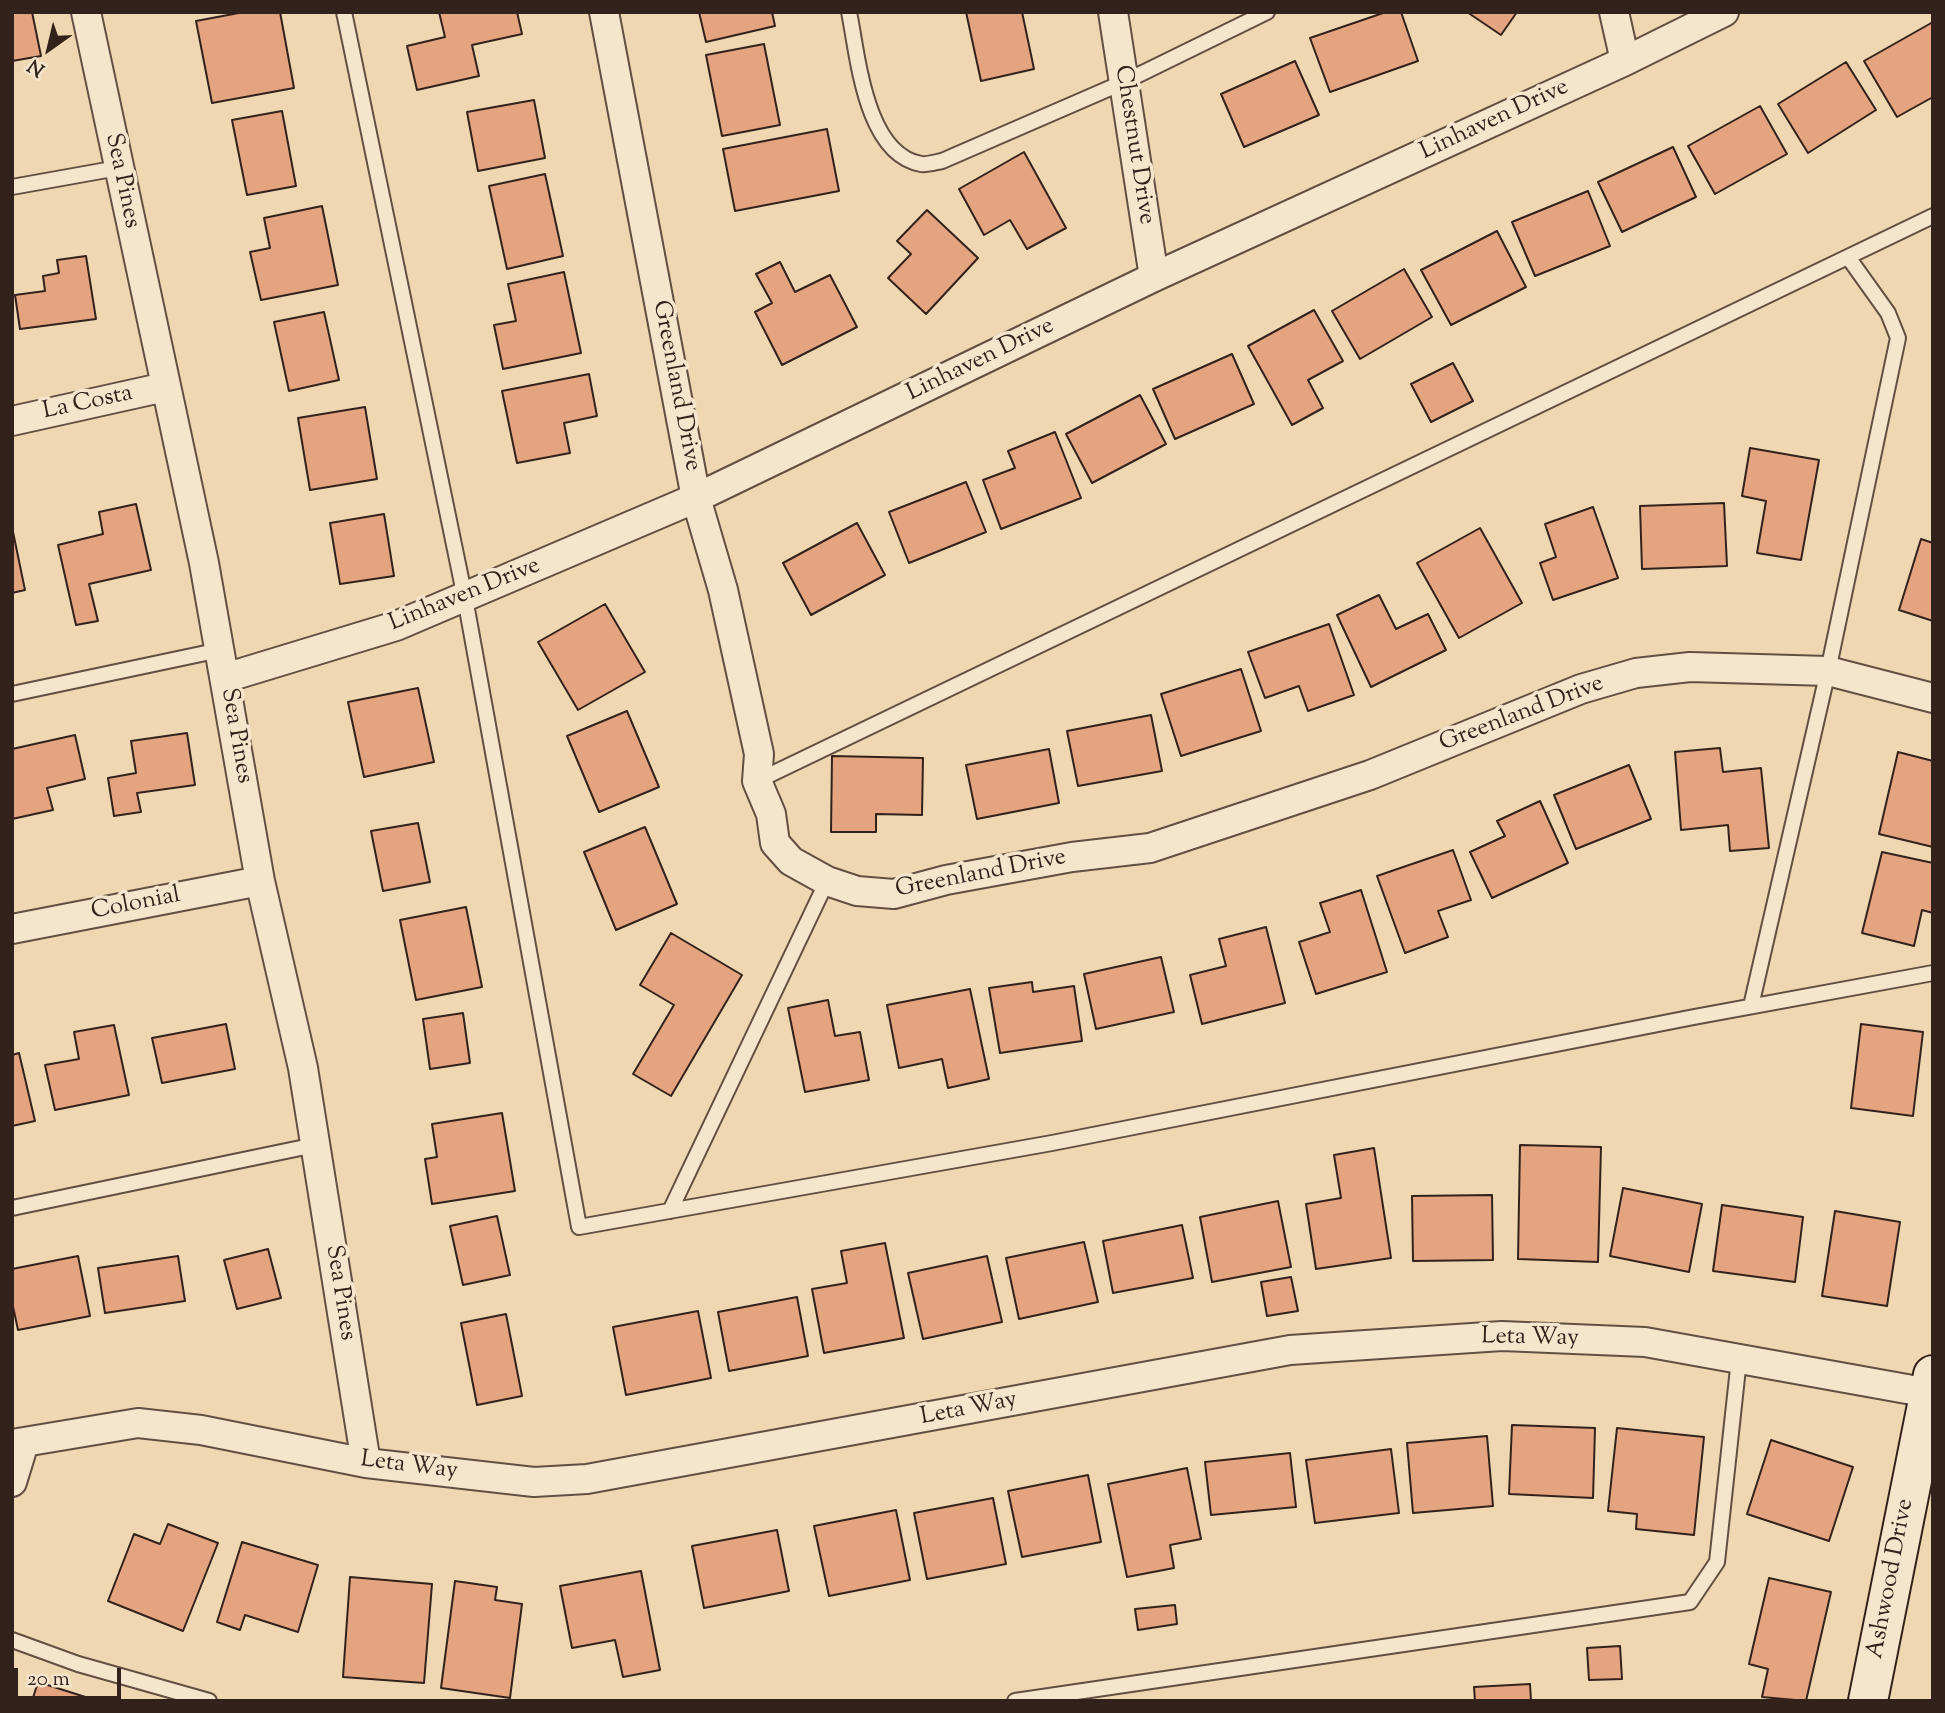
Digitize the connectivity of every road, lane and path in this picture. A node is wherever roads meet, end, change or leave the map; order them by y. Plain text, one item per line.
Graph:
1 (86, 12) edge
2 (344, 12) edge
3 (604, 12) edge
4 (849, 12) edge
5 (1113, 12) edge
6 (1267, 12) edge
7 (1614, 12) edge
8 (1724, 12) edge
9 (1625, 61) junction
10 (1124, 82) junction
11 (118, 168) junction
12 (12, 187) edge
13 (1933, 216) edge
14 (1848, 257) junction
15 (1154, 277) junction
16 (164, 387) junction
17 (12, 421) edge
18 (696, 498) junction
19 (465, 598) junction
20 (220, 650) junction
21 (1828, 671) junction
22 (225, 678) junction
23 (12, 694) edge
24 (1933, 698) edge
25 (757, 781) junction
26 (260, 881) junction
27 (827, 881) junction
28 (12, 929) edge
29 (1933, 973) edge
30 (1751, 1006) junction
31 (315, 1145) junction
32 (12, 1208) edge
33 (670, 1211) junction
34 (1739, 1359) junction
35 (1931, 1384) edge
36 (18, 1443) edge
37 (366, 1463) junction
38 (12, 1482) edge
39 (12, 1640) edge
40 (209, 1701) edge
41 (1015, 1701) edge
42 (1868, 1701) edge

1 - 11 street, Sea Pines
2 - 19 lane
3 - 18 street, Greenland Drive
4 - 10 lane
5 - 10 street, Chestnut Drive
6 - 10 lane
7 - 9 street
8 - 9 street, Linhaven Drive
9 - 15 street, Linhaven Drive
10 - 15 street, Chestnut Drive
11 - 12 lane
11 - 16 street, Sea Pines
13 - 14 lane
14 - 21 lane
14 - 25 lane
15 - 18 street, Linhaven Drive
16 - 17 street, La Costa
16 - 20 street, Sea Pines
18 - 19 street, Linhaven Drive
18 - 25 street, Greenland Drive
19 - 22 street, Linhaven Drive
19 - 33 lane
20 - 22 street, Sea Pines
20 - 23 lane
21 - 24 street, Greenland Drive
21 - 27 street, Greenland Drive
21 - 30 lane
22 - 26 street, Sea Pines
25 - 27 street, Greenland Drive
26 - 28 street, Colonial
26 - 31 street, Sea Pines
27 - 33 lane
29 - 30 lane
30 - 33 lane
31 - 32 lane
31 - 37 street, Sea Pines
34 - 35 street, Leta Way
34 - 37 street, Leta Way
34 - 41 lane
35 - 42 street, Ashwood Drive
36 - 37 street, Leta Way
36 - 38 street
39 - 40 lane

